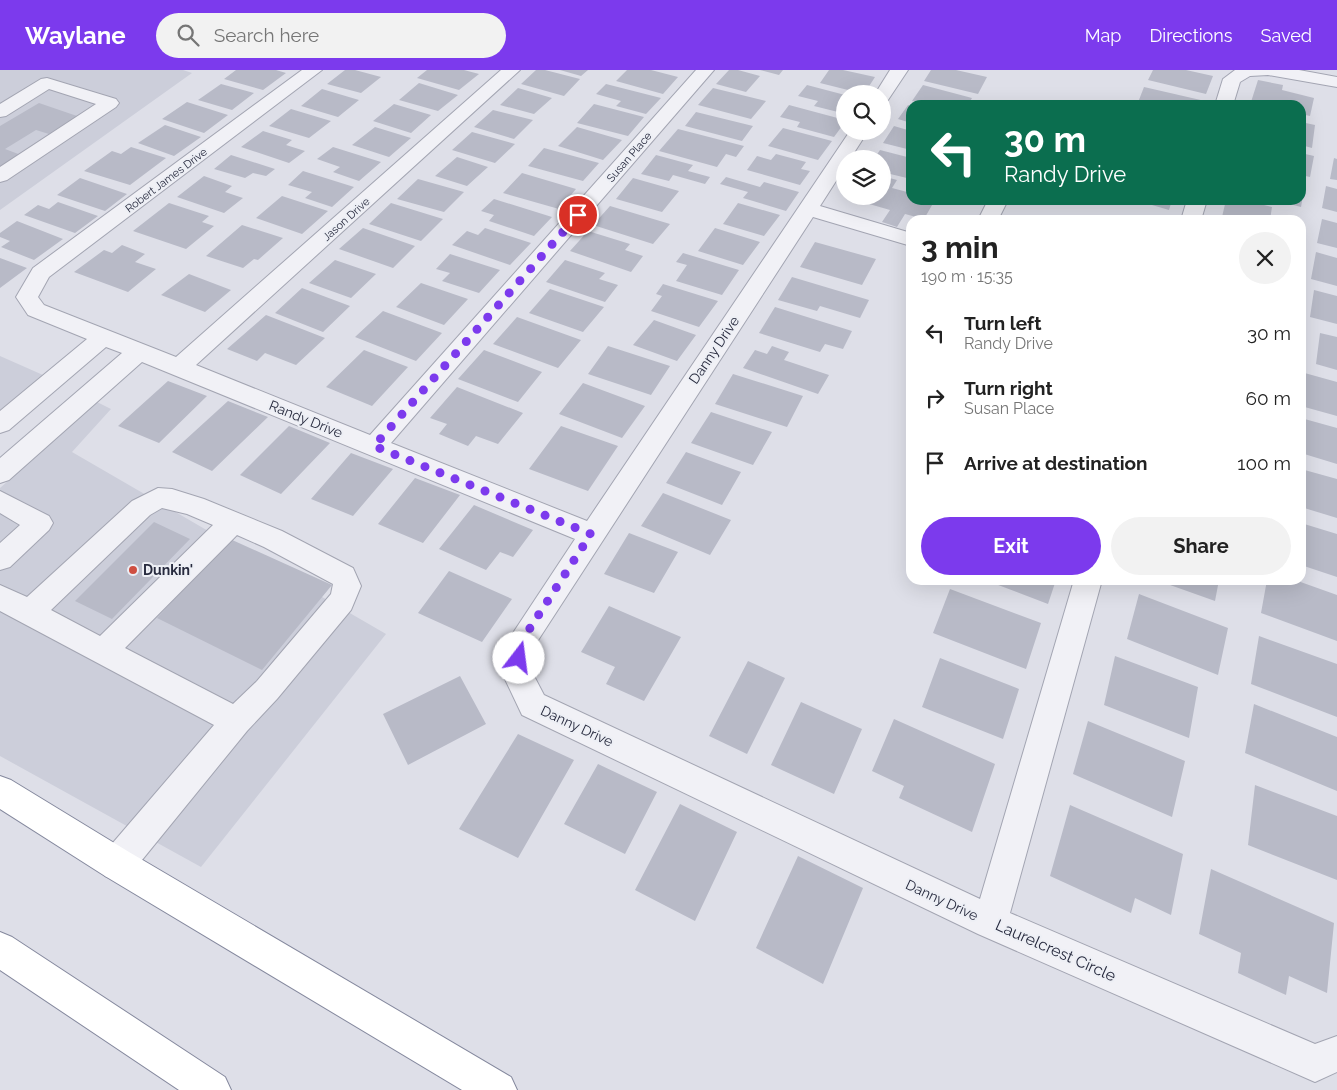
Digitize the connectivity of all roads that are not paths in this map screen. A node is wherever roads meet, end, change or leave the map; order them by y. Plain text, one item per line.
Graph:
1 (313, 70) edge
2 (511, 70) edge
3 (705, 70) edge
4 (899, 70) edge
5 (1268, 70) edge
6 (1337, 82) edge
7 (889, 85) edge
8 (1226, 100) edge
9 (0, 112) edge
10 (853, 140) edge
11 (0, 176) edge
12 (808, 210) junction
13 (906, 239) edge
14 (27, 297) joint
15 (104, 337) junction
16 (139, 351) junction
17 (180, 367) junction
18 (0, 424) edge
19 (374, 446) junction
20 (11, 450) edge
21 (0, 473) edge
22 (0, 502) edge
23 (233, 522) junction
24 (591, 534) junction
25 (0, 559) edge
26 (1087, 585) edge
27 (0, 597) edge
28 (29, 613) junction
29 (104, 651) junction
30 (236, 721) junction
31 (0, 791) edge
32 (117, 864) junction
33 (990, 922) junction
34 (0, 949) edge
35 (1337, 1054) edge
36 (212, 1090) edge
37 (498, 1090) edge

1 - 14 street, Robert James Drive
2 - 17 street, Jason Drive
3 - 19 street, Susan Place
4 - 7 street
5 - 6 street
5 - 8 street
9 - 11 street
10 - 12 street, Danny Drive
12 - 13 street
12 - 24 street, Danny Drive
14 - 15 street, Randy Drive
15 - 16 street, Randy Drive
15 - 18 street
16 - 17 street, Randy Drive
16 - 20 street
17 - 19 street, Randy Drive
19 - 24 street, Randy Drive
20 - 21 street
22 - 25 street
23 - 28 street
23 - 29 street
23 - 30 street
24 - 33 street, Danny Drive
26 - 33 street, Laurelcrest Circle
27 - 28 street
28 - 29 street
29 - 30 street
30 - 32 street
31 - 32 highway
32 - 37 highway
33 - 35 street, Laurelcrest Circle
34 - 36 highway

